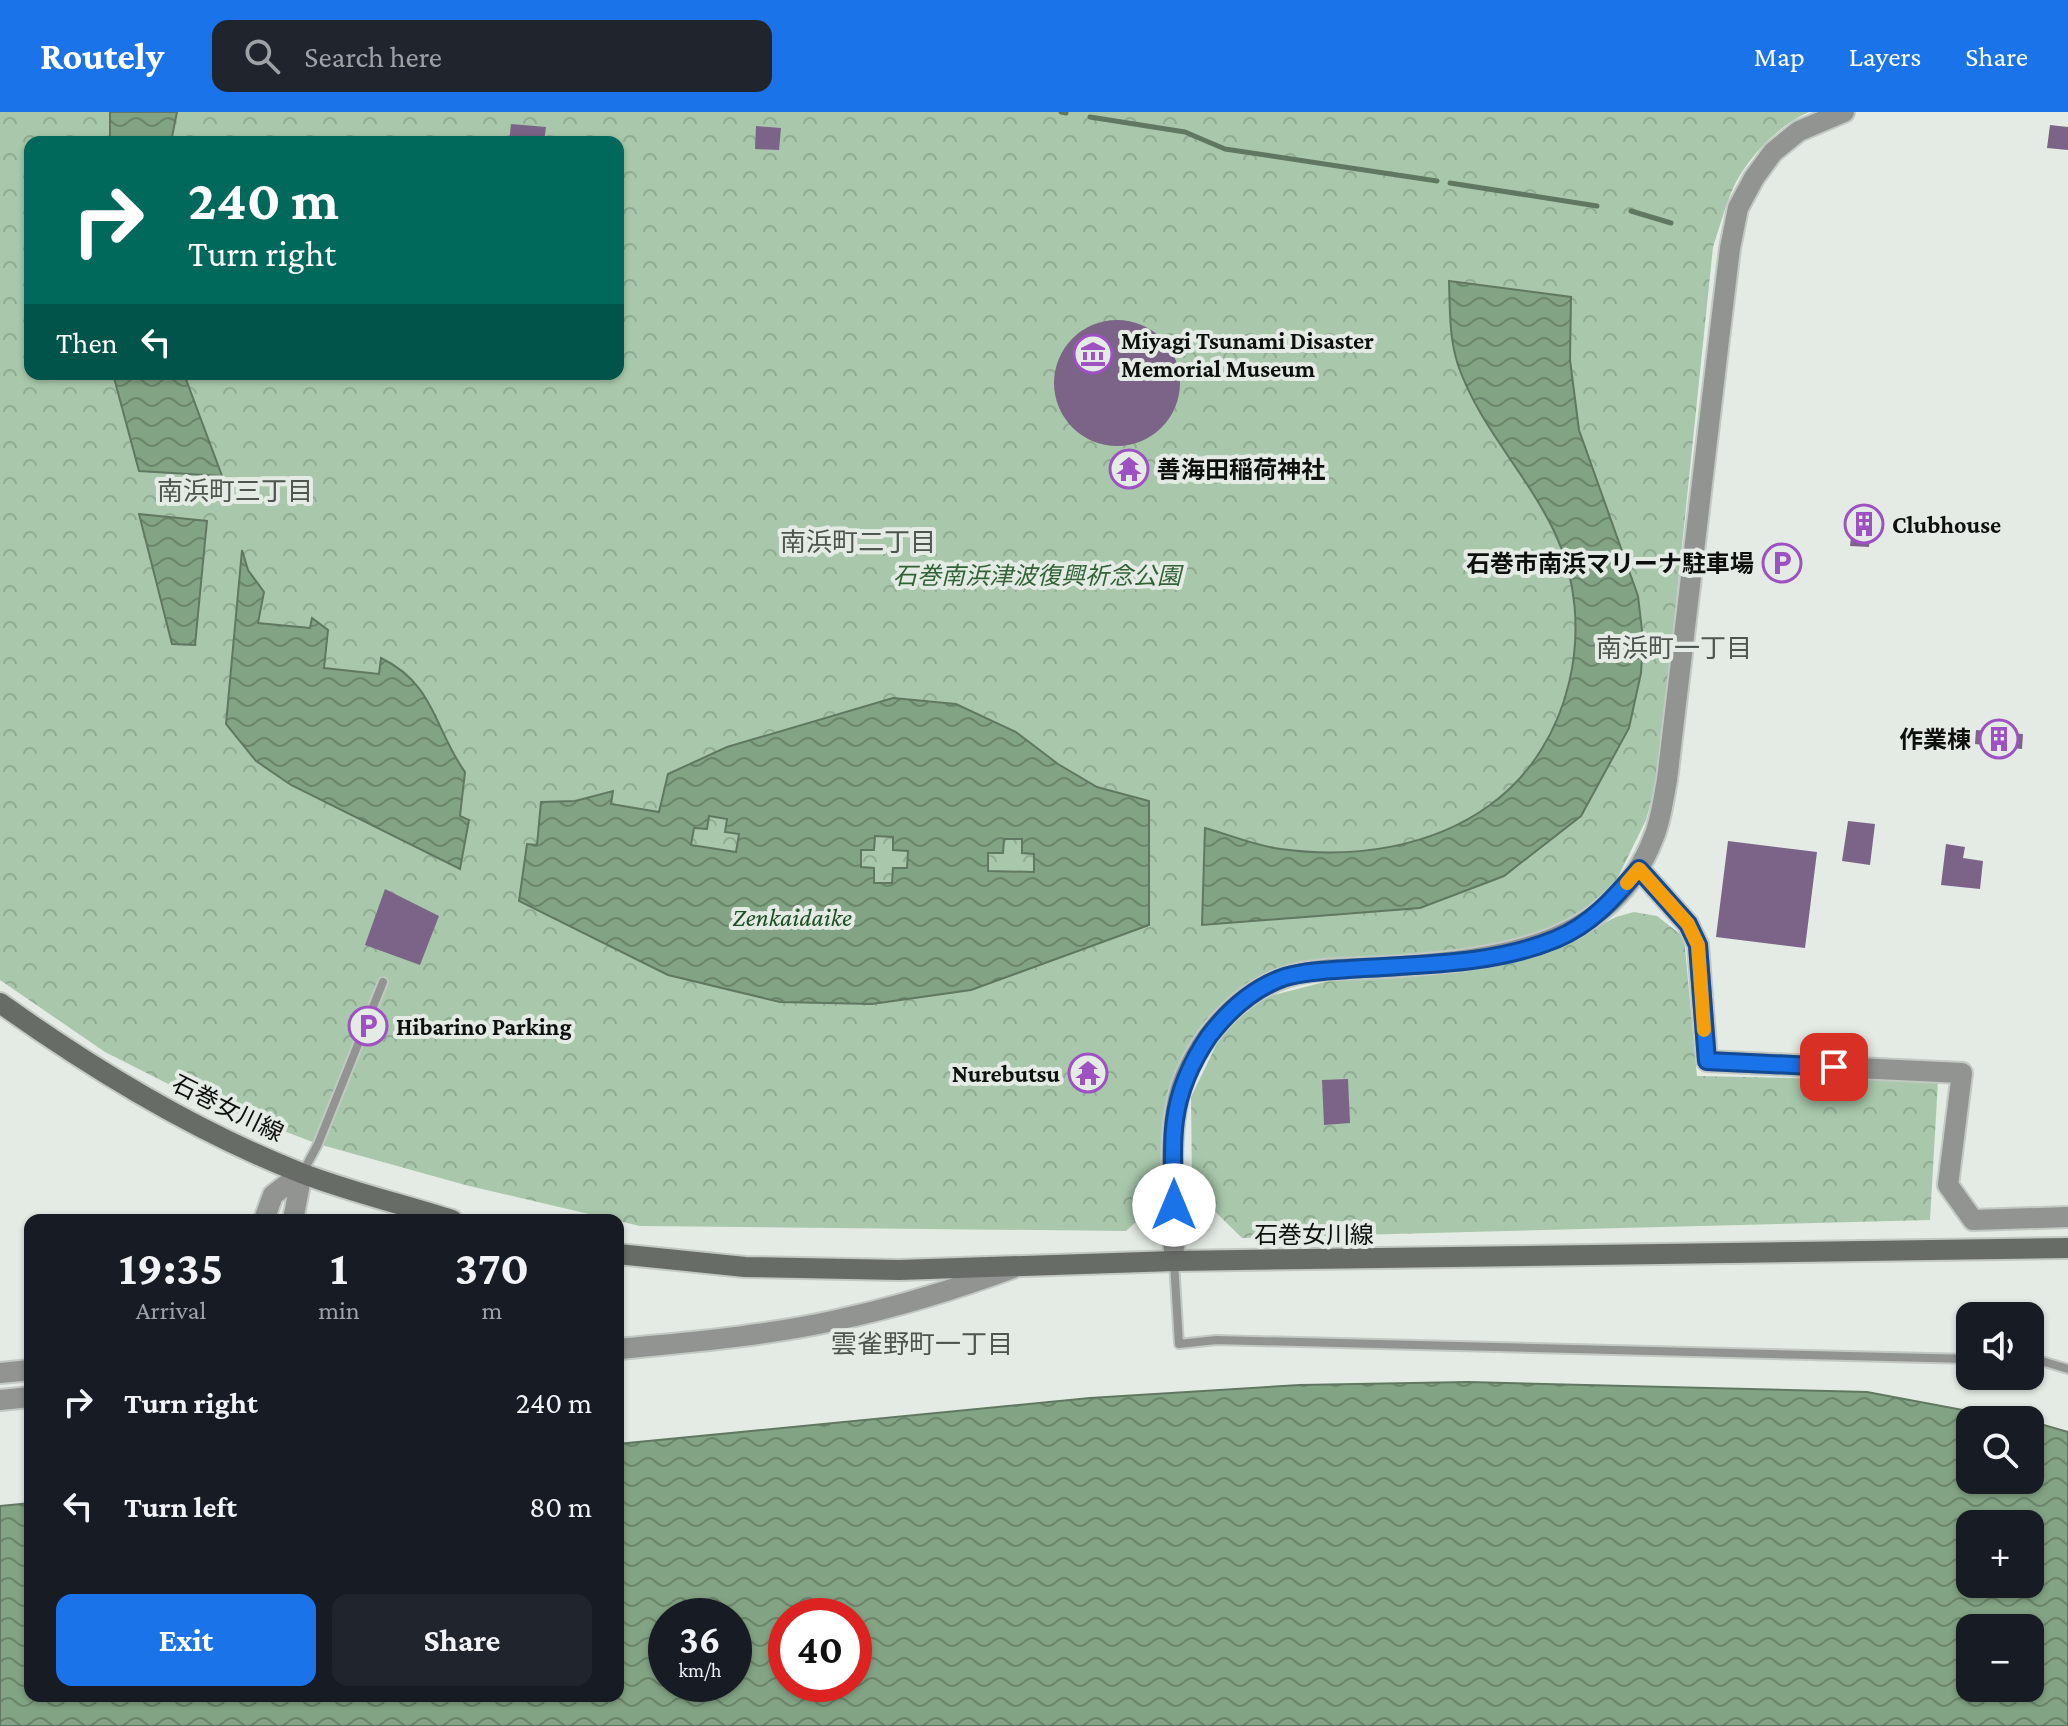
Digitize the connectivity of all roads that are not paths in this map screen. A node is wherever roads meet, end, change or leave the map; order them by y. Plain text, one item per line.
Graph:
1 (1844, 112) edge
2 (1639, 869) junction
3 (383, 982) dead end
4 (0, 1003) edge
5 (302, 1173) junction
6 (266, 1214) edge
7 (294, 1214) edge
8 (433, 1214) edge
9 (2068, 1217) edge
10 (2068, 1248) edge
11 (624, 1255) edge
12 (1174, 1261) junction
13 (1013, 1268) junction
14 (624, 1348) edge
15 (1956, 1359) edge
16 (2044, 1362) edge
17 (2068, 1369) edge
18 (24, 1371) edge
19 (0, 1373) edge
20 (24, 1398) edge
21 (0, 1400) edge

1 - 2 street
2 - 9 street
2 - 12 street
3 - 5 lane
4 - 5 main road, 石巻女川線
5 - 6 street
5 - 7 street
5 - 8 main road, 石巻女川線
10 - 12 main road, 石巻女川線
11 - 13 main road, 石巻女川線
12 - 13 main road, 石巻女川線
12 - 15 lane
13 - 14 street
16 - 17 lane
18 - 19 street
20 - 21 street

